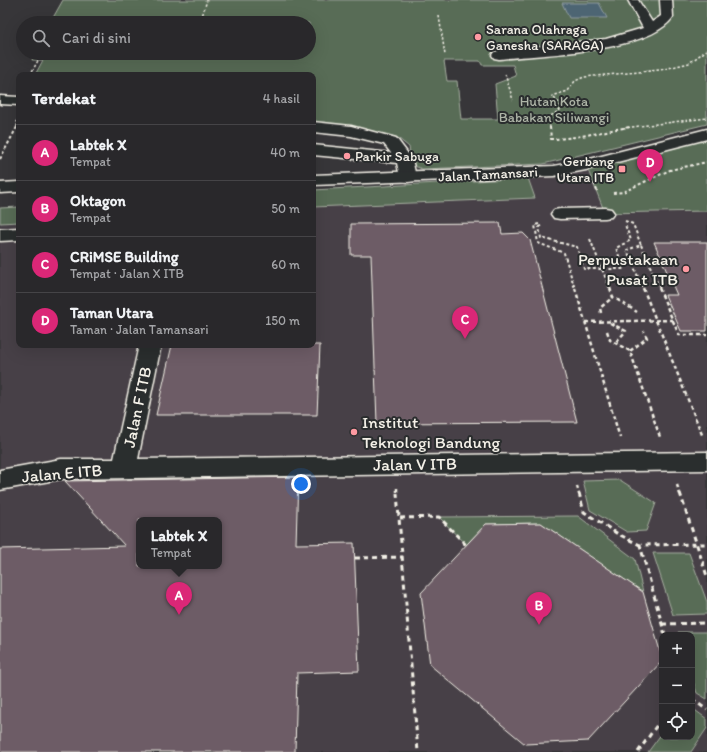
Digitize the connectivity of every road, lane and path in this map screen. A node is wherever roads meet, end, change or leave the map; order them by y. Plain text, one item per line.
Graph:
1 (207, 0) edge
2 (666, 0) edge
3 (633, 1) dead end
4 (202, 16) edge
5 (438, 16) dead end
6 (650, 29) junction
7 (707, 50) edge
8 (445, 55) dead end
9 (499, 55) joint
10 (38, 60) edge
11 (32, 72) edge
12 (0, 100) edge
13 (513, 100) dead end
14 (16, 101) edge
15 (707, 118) edge
16 (316, 127) edge
17 (16, 131) edge
18 (707, 134) edge
19 (316, 150) edge
20 (0, 159) edge
21 (404, 159) junction
22 (707, 162) edge
23 (586, 164) junction
24 (408, 178) junction
25 (316, 180) edge
26 (16, 187) edge
27 (0, 188) edge
28 (604, 193) dead end
29 (610, 193) dead end
30 (557, 215) junction
31 (609, 215) junction
32 (16, 234) edge
33 (0, 235) edge
34 (590, 239) dead end
35 (641, 245) junction
36 (603, 270) junction
37 (612, 297) junction
38 (637, 312) dead end
39 (601, 313) dead end
40 (673, 320) junction
41 (656, 321) junction
42 (585, 322) junction
43 (609, 322) junction
44 (644, 331) dead end
45 (607, 332) dead end
46 (707, 335) edge
47 (615, 343) junction
48 (149, 348) edge
49 (630, 351) junction
50 (698, 425) dead end
51 (616, 426) dead end
52 (661, 440) dead end
53 (707, 461) edge
54 (124, 468) junction
55 (0, 480) edge
56 (397, 481) dead end
57 (578, 488) dead end
58 (681, 498) dead end
59 (400, 518) junction
60 (695, 544) junction
61 (707, 544) edge
62 (466, 545) dead end
63 (640, 545) junction
64 (403, 557) junction
65 (355, 558) dead end
66 (707, 576) edge
67 (707, 623) edge
68 (662, 624) junction
69 (664, 632) edge
70 (695, 701) edge
71 (707, 710) edge
72 (659, 722) edge
73 (418, 752) edge
74 (638, 752) edge

1 - 4 path
2 - 6 main road
3 - 6 main road
5 - 8 path
6 - 9 main road
7 - 15 path, bridge
9 - 13 path
10 - 11 path
12 - 14 main road
16 - 21 main road
17 - 20 path
18 - 23 main road, Jalan Tamansari
19 - 21 main road
21 - 24 main road
22 - 29 path
23 - 24 main road, Jalan Tamansari
23 - 28 path
24 - 25 main road, Jalan Tamansari
26 - 27 main road
30 - 31 main road
30 - 36 path
30 - 42 path
31 - 35 path
31 - 36 path
32 - 33 main road
34 - 36 path
35 - 40 path
35 - 41 path
36 - 37 path
37 - 38 path
37 - 39 path
40 - 41 path
40 - 46 path
41 - 43 path
41 - 50 path
42 - 43 path
42 - 51 path
43 - 47 path
44 - 49 path
45 - 47 path
47 - 49 path
48 - 54 main road, Jalan F ITB
49 - 52 path
53 - 54 main road, Jalan V ITB
54 - 55 main road, Jalan E ITB
56 - 59 path
57 - 63 path
58 - 60 path
59 - 62 path
59 - 64 path
60 - 61 path
60 - 63 path
60 - 66 path
63 - 68 path
64 - 65 path
64 - 73 path
67 - 68 path
68 - 69 path
70 - 71 path
72 - 74 path

